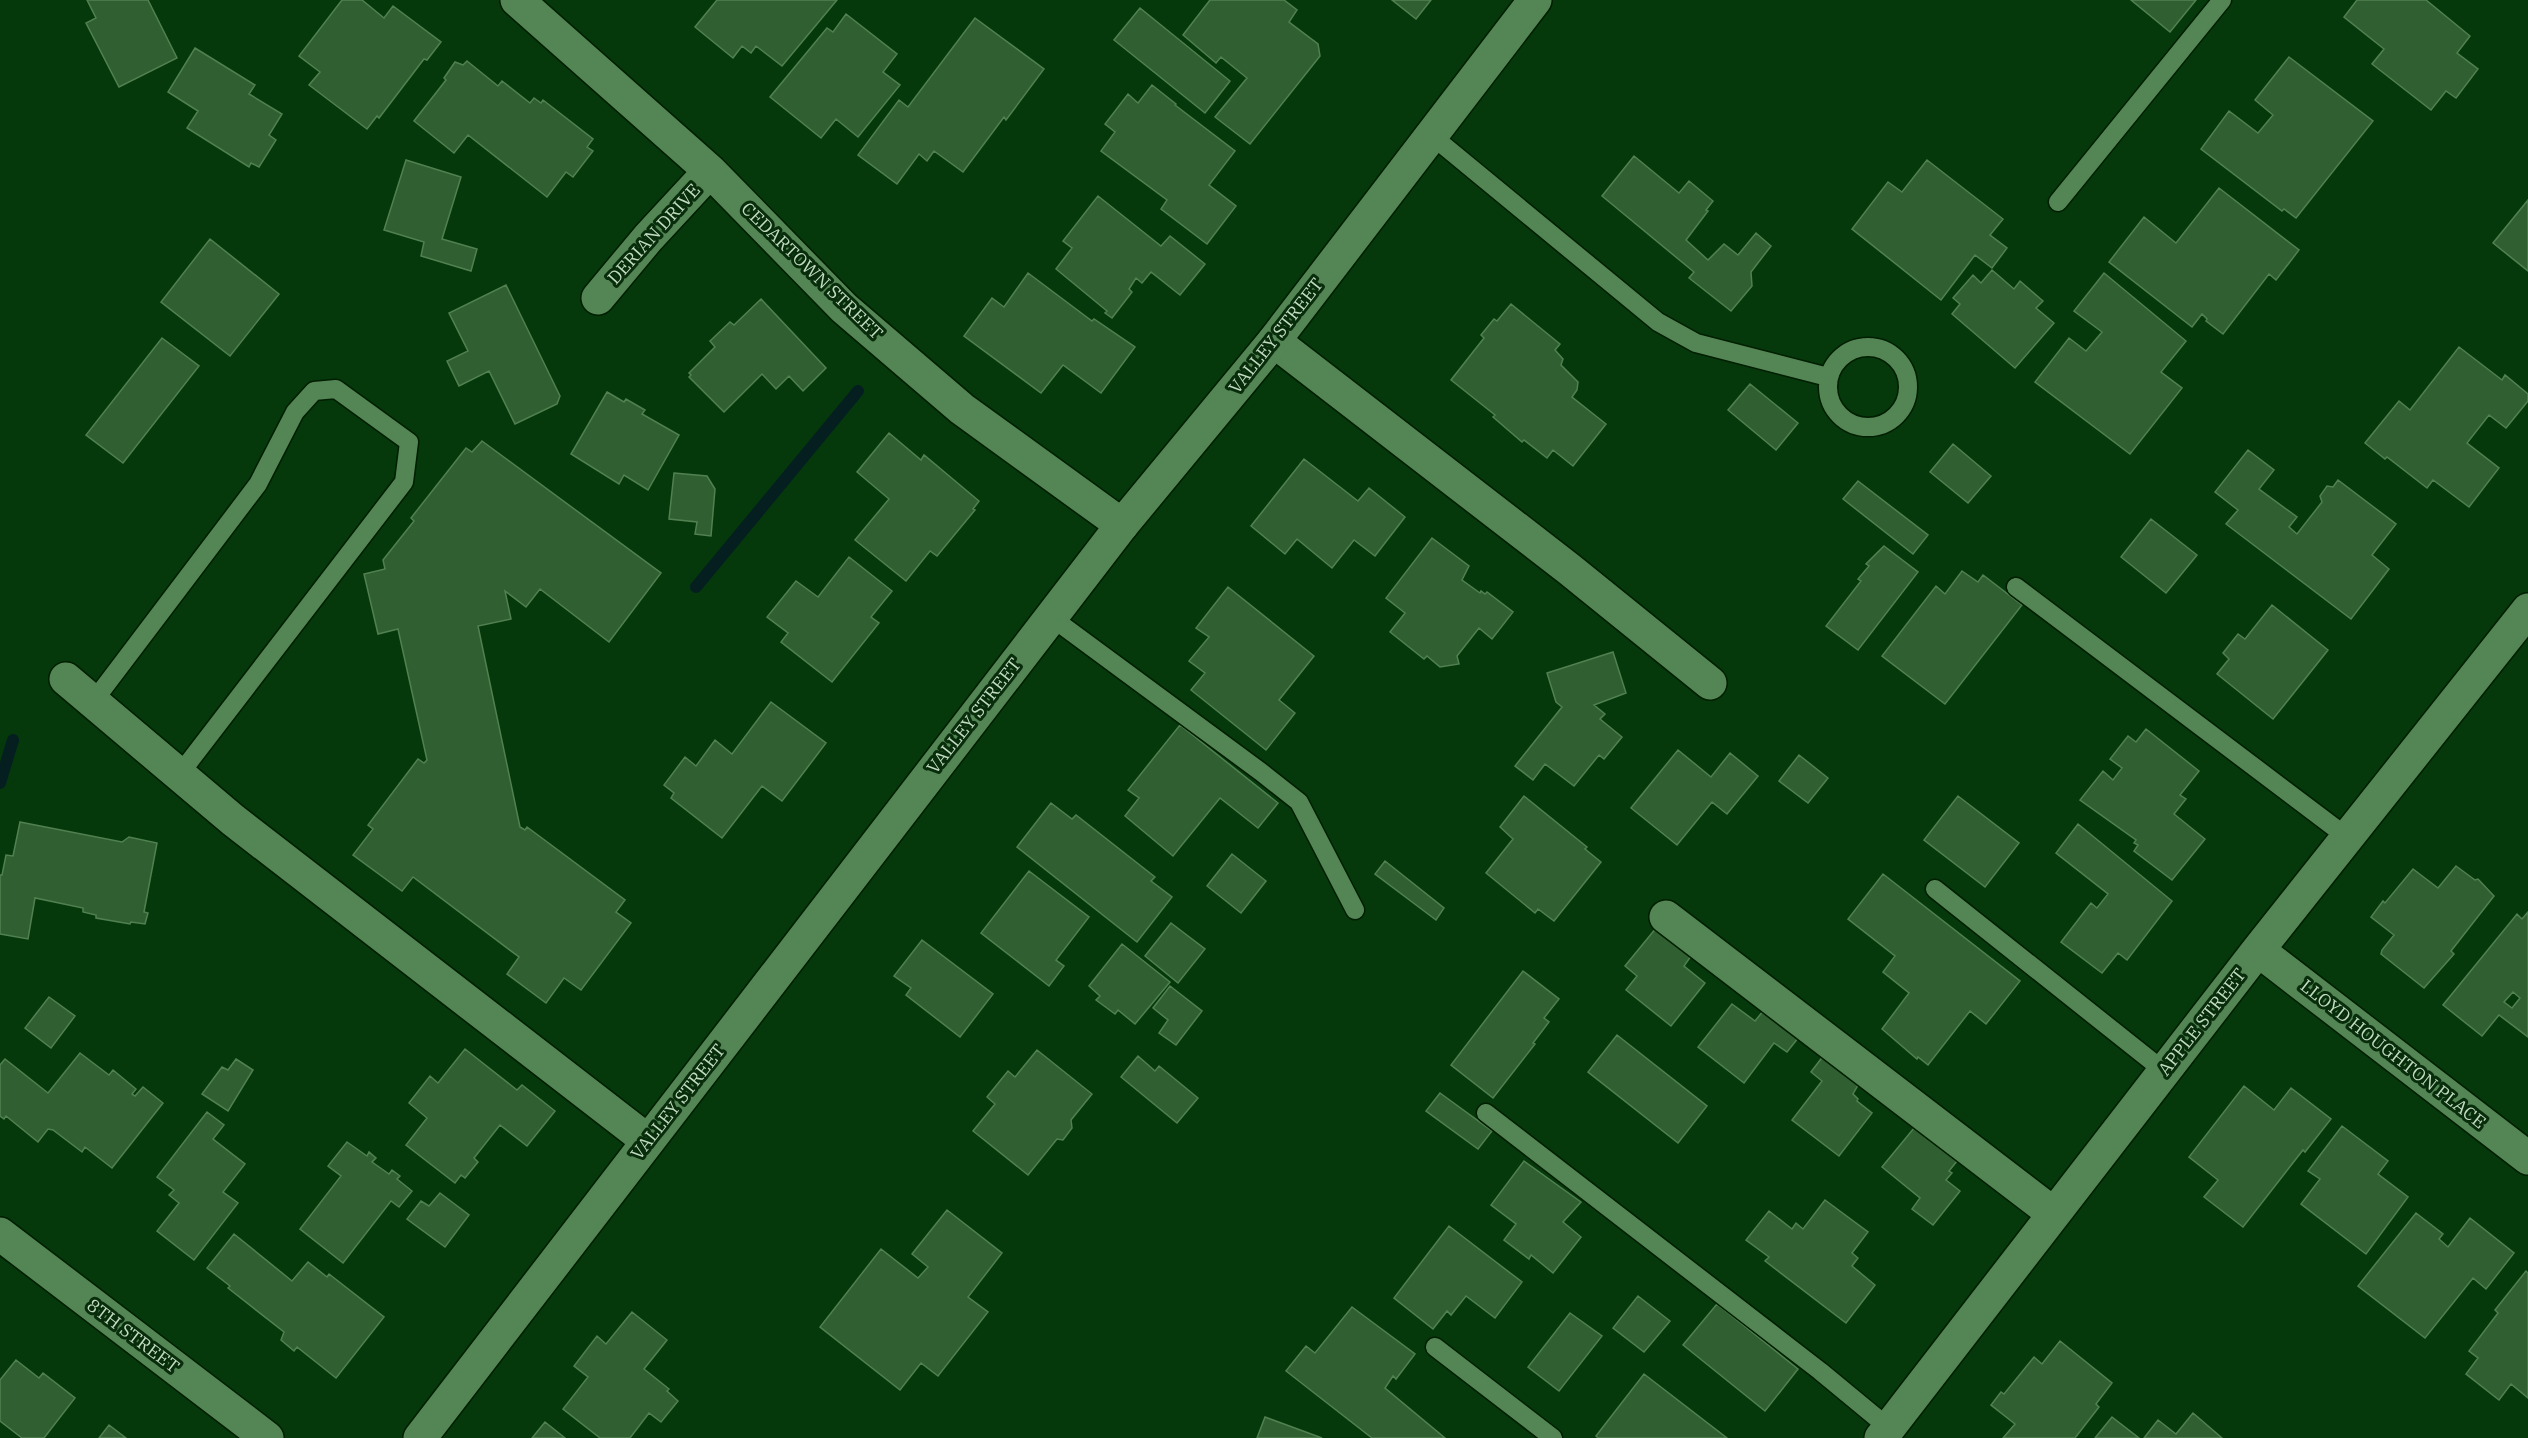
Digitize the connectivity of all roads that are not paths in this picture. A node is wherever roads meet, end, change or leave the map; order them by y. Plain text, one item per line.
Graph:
1 (518, 0) edge
2 (1535, 0) edge
3 (2222, 0) edge
4 (1431, 135) junction
5 (710, 171) junction
6 (2058, 202) dead end
7 (598, 298) dead end
8 (1274, 341) junction
9 (1828, 377) junction
10 (1122, 525) junction
11 (2016, 588) dead end
12 (2528, 610) edge
13 (1051, 617) junction
14 (66, 679) dead end
15 (1710, 683) dead end
16 (93, 702) junction
17 (179, 775) junction
18 (2347, 837) junction
19 (1935, 889) dead end
20 (1355, 910) dead end
21 (1666, 917) dead end
22 (2258, 950) junction
23 (2164, 1071) junction
24 (1486, 1113) dead end
25 (648, 1141) junction
26 (2528, 1158) edge
27 (2054, 1214) junction
28 (0, 1234) edge
29 (1435, 1347) dead end
30 (1885, 1433) edge
31 (267, 1438) edge
32 (420, 1438) edge
33 (1552, 1438) edge

1 - 5 street, CEDARTOWN STREET
2 - 4 street, VALLEY STREET
3 - 6 lane
4 - 8 street, VALLEY STREET
4 - 9 lane
5 - 7 street, DERIAN DRIVE
5 - 10 street, CEDARTOWN STREET
8 - 10 street, VALLEY STREET
8 - 15 street
9 - 9 lane
10 - 13 street, VALLEY STREET
11 - 18 lane
12 - 18 street, APPLE STREET
13 - 20 lane
13 - 25 street, VALLEY STREET
14 - 16 street
16 - 17 street
16 - 17 lane
17 - 25 street
18 - 22 street, APPLE STREET
19 - 23 lane
21 - 27 street
22 - 23 street, APPLE STREET
22 - 26 street, LLOYD HOUGHTON PLACE
23 - 27 street, APPLE STREET
24 - 30 lane
25 - 32 street, VALLEY STREET
27 - 30 street, APPLE STREET
28 - 31 street, 8TH STREET
29 - 33 lane

